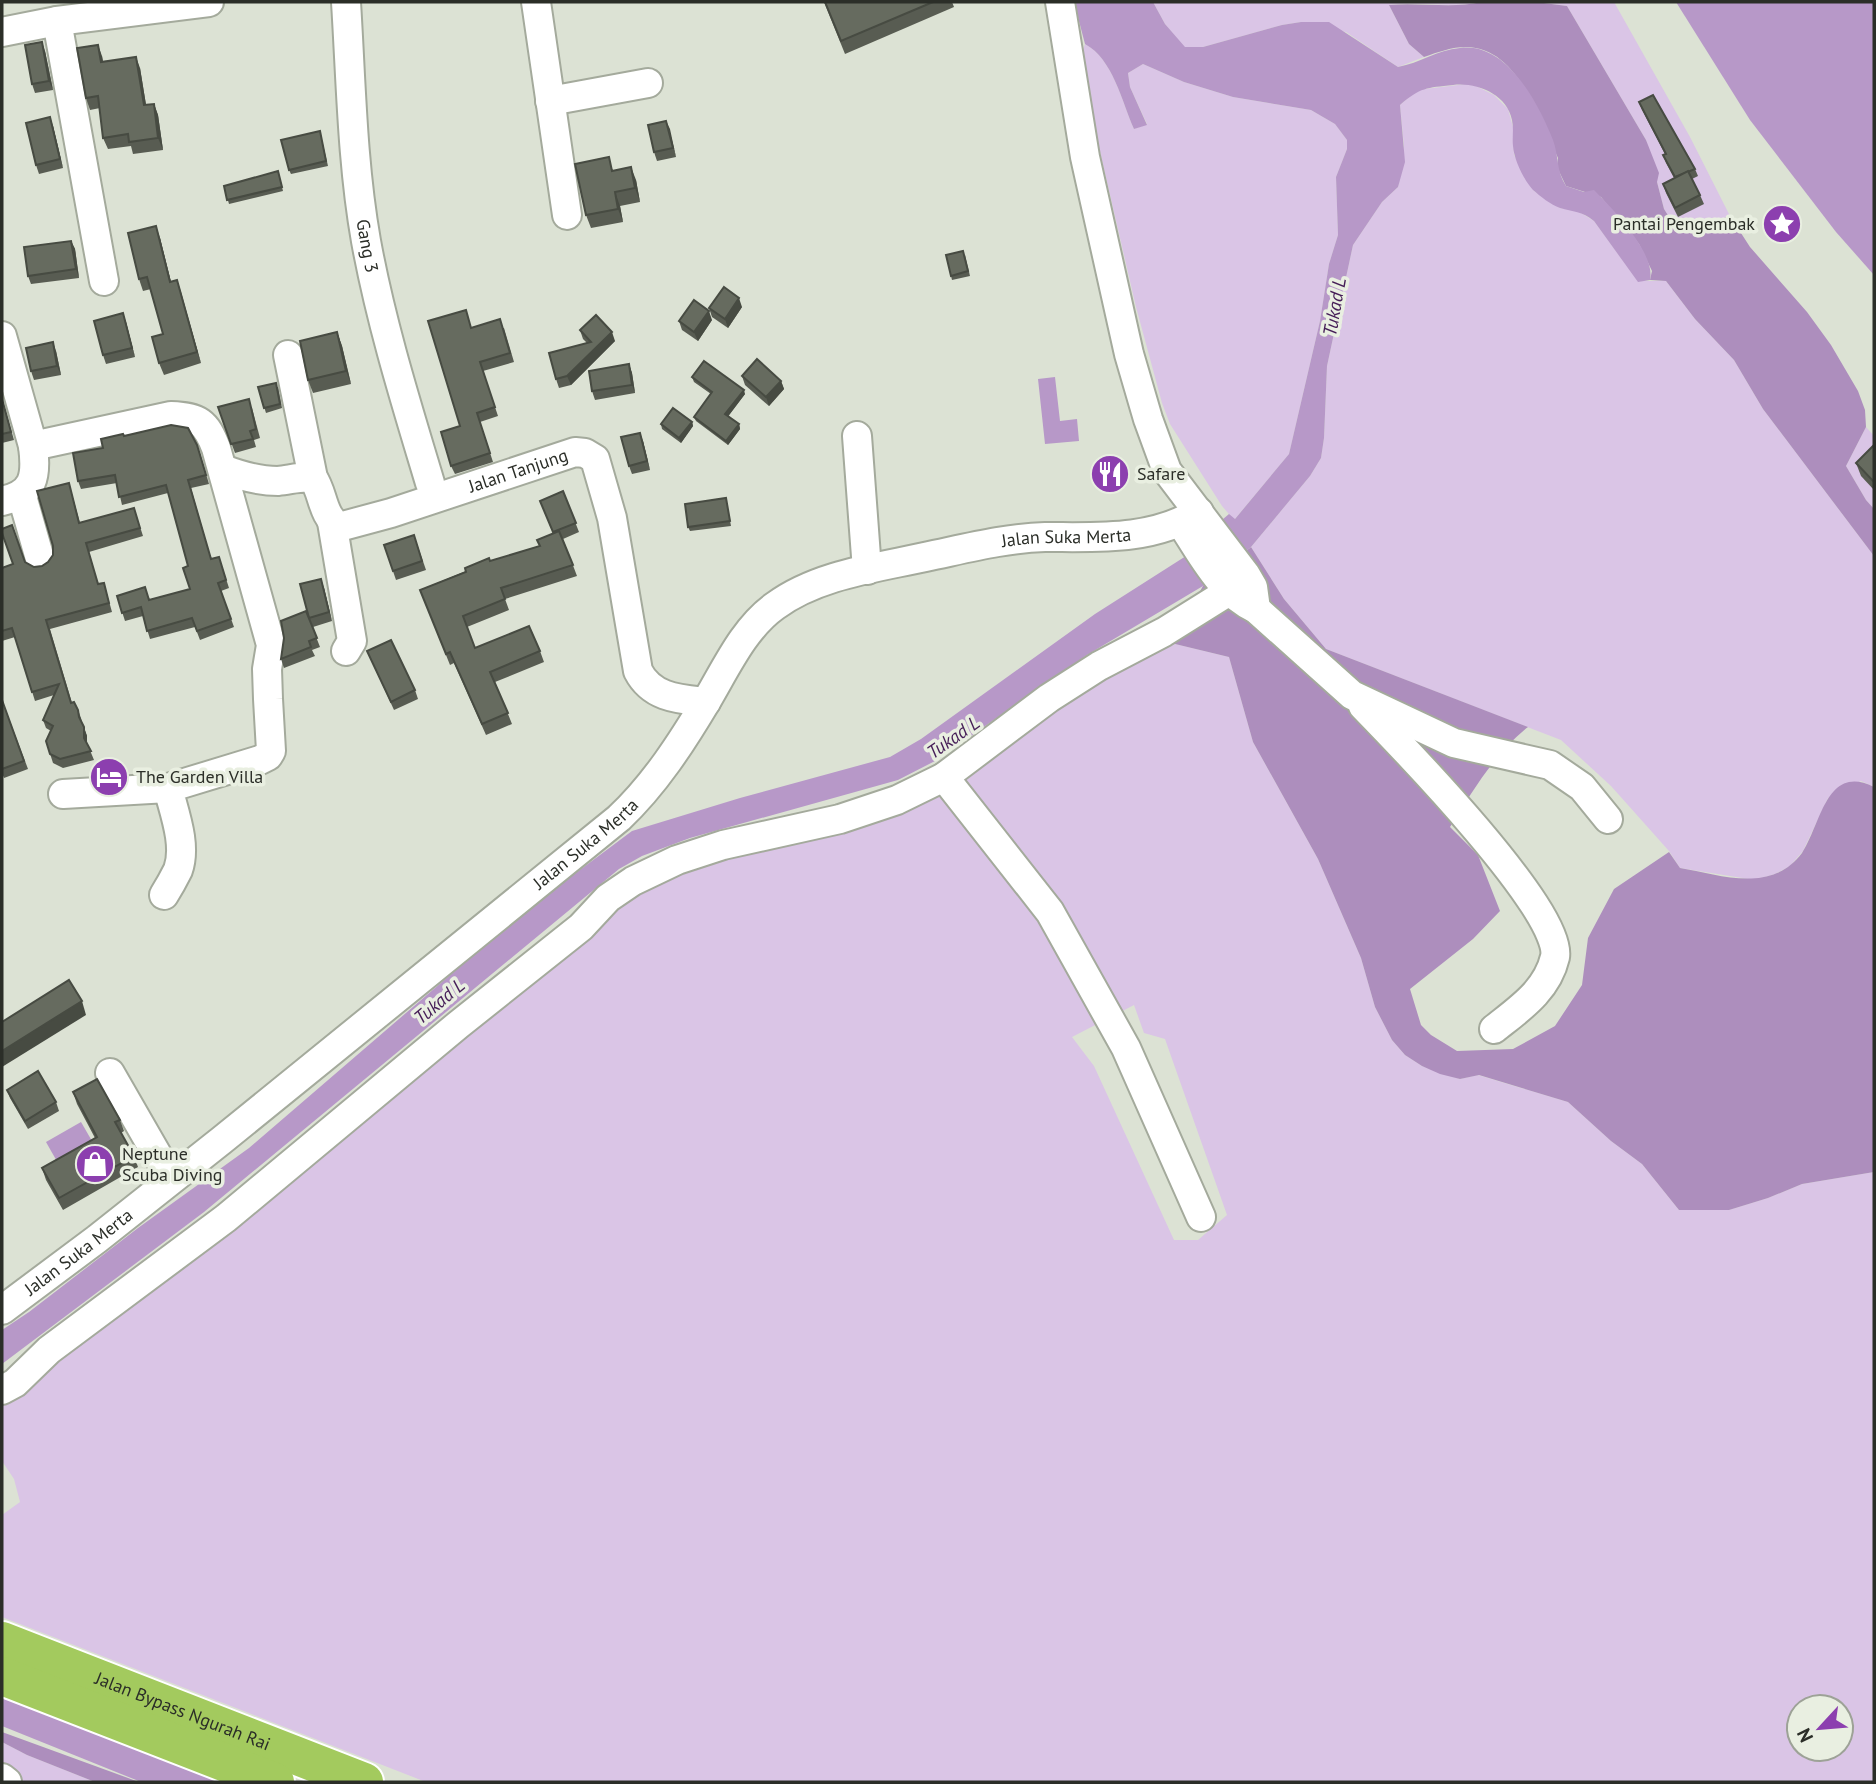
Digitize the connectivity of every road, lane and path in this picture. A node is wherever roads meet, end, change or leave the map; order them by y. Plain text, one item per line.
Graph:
1 (209, 2) edge
2 (346, 2) edge
3 (536, 2) edge
4 (1060, 2) edge
5 (57, 21) junction
6 (2, 33) edge
7 (648, 83) dead end
8 (550, 101) junction
9 (567, 215) dead end
10 (104, 281) dead end
11 (2, 335) edge
12 (288, 355) dead end
13 (857, 436) dead end
14 (33, 446) junction
15 (222, 470) junction
16 (313, 478) junction
17 (429, 484) dead end
18 (12, 498) edge
19 (332, 522) junction
20 (1195, 524) junction
21 (40, 559) dead end
22 (867, 570) junction
23 (1229, 580) junction
24 (346, 650) dead end
25 (1352, 695) junction
26 (706, 702) junction
27 (944, 777) junction
28 (167, 788) junction
29 (63, 794) dead end
30 (1608, 818) dead end
31 (164, 895) dead end
32 (1494, 1029) dead end
33 (110, 1073) dead end
34 (171, 1179) junction
35 (1201, 1217) dead end
36 (2, 1310) edge
37 (2, 1390) edge
38 (2, 1641) edge
39 (2, 1676) edge
40 (210, 1739) junction
41 (2, 1778) edge
42 (7, 1782) edge
43 (275, 1782) edge
44 (364, 1782) edge

1 - 5 street
2 - 17 street, Gang 3
3 - 8 street
4 - 20 street
5 - 6 street
5 - 10 street
7 - 8 street
8 - 9 street
11 - 14 street
12 - 16 street
13 - 22 street
14 - 15 street
14 - 18 street
15 - 16 street
15 - 28 street
16 - 19 street
18 - 21 street
19 - 24 street
19 - 26 street, Jalan Tanjung
20 - 22 street, Jalan Suka Merta
20 - 23 street
22 - 26 street, Jalan Suka Merta
23 - 25 street
23 - 27 street
25 - 30 street
25 - 32 street
26 - 34 street, Jalan Suka Merta
27 - 35 street
27 - 37 street
28 - 29 street
28 - 31 street
33 - 34 street
34 - 36 street, Jalan Suka Merta
38 - 40 highway, Jalan Bypass Ngurah Rai
39 - 40 highway, Jalan Bypass Ngurah Rai
40 - 43 highway, Jalan Bypass Ngurah Rai
40 - 44 highway, Jalan Bypass Ngurah Rai
41 - 42 street

